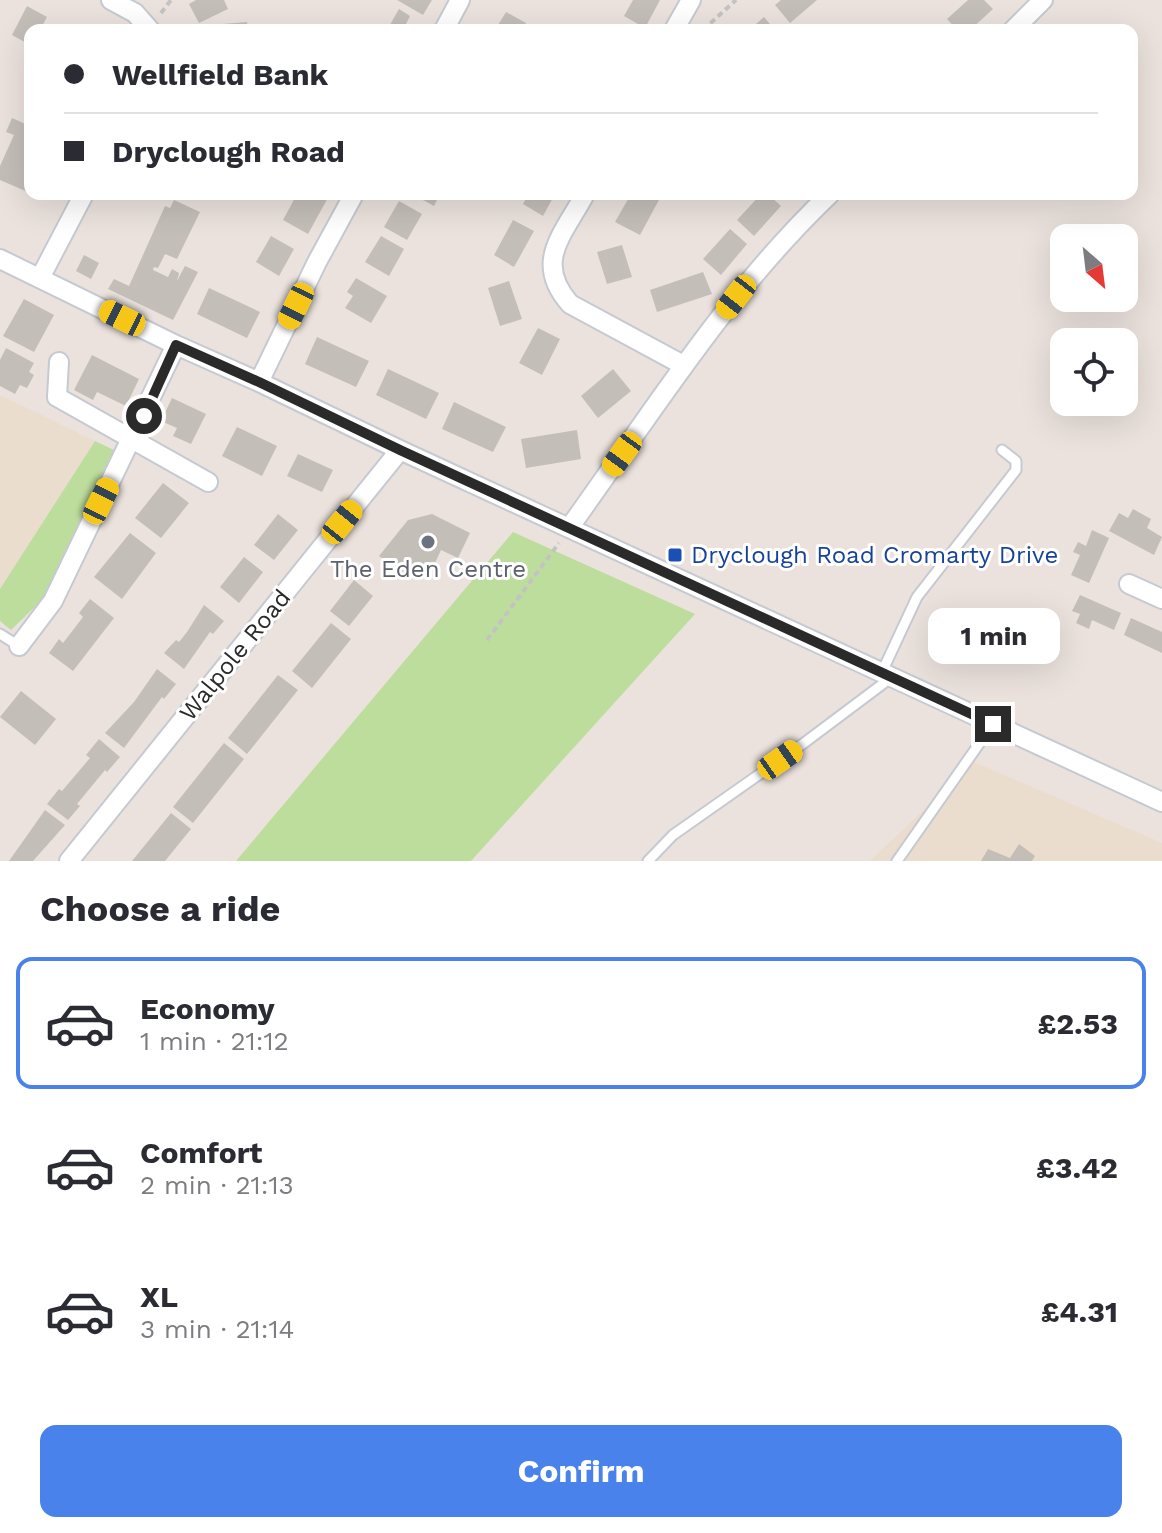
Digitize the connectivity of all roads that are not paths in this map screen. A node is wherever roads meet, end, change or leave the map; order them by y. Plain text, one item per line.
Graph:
1 (111, 0) edge
2 (460, 0) edge
3 (691, 0) edge
4 (1043, 0) edge
5 (145, 24) edge
6 (447, 24) edge
7 (677, 24) edge
8 (1019, 24) edge
9 (81, 200) edge
10 (351, 200) edge
11 (582, 200) edge
12 (824, 200) edge
13 (0, 259) edge
14 (40, 278) junction
15 (176, 345) junction
16 (59, 362) dead end
17 (683, 365) junction
18 (259, 382) junction
19 (133, 439) junction
20 (400, 450) junction
21 (1002, 450) dead end
22 (208, 482) dead end
23 (569, 528) junction
24 (1129, 584) dead end
25 (1162, 599) edge
26 (0, 634) edge
27 (19, 646) joint
28 (887, 675) junction
29 (993, 724) junction
30 (1162, 802) edge
31 (69, 861) edge
32 (648, 861) edge
33 (897, 861) edge

1 - 5 street
2 - 6 street
3 - 7 street
4 - 8 street
9 - 14 street
10 - 18 street
11 - 17 street
12 - 17 street
13 - 14 street
14 - 15 street
15 - 18 street
15 - 19 street
16 - 19 street
17 - 23 street
18 - 20 street
19 - 22 street
19 - 27 street
20 - 23 street
20 - 31 street, Walpole Road
21 - 28 lane
23 - 28 street
24 - 25 street
26 - 27 lane
28 - 29 street
28 - 32 lane
29 - 30 street
29 - 33 lane

